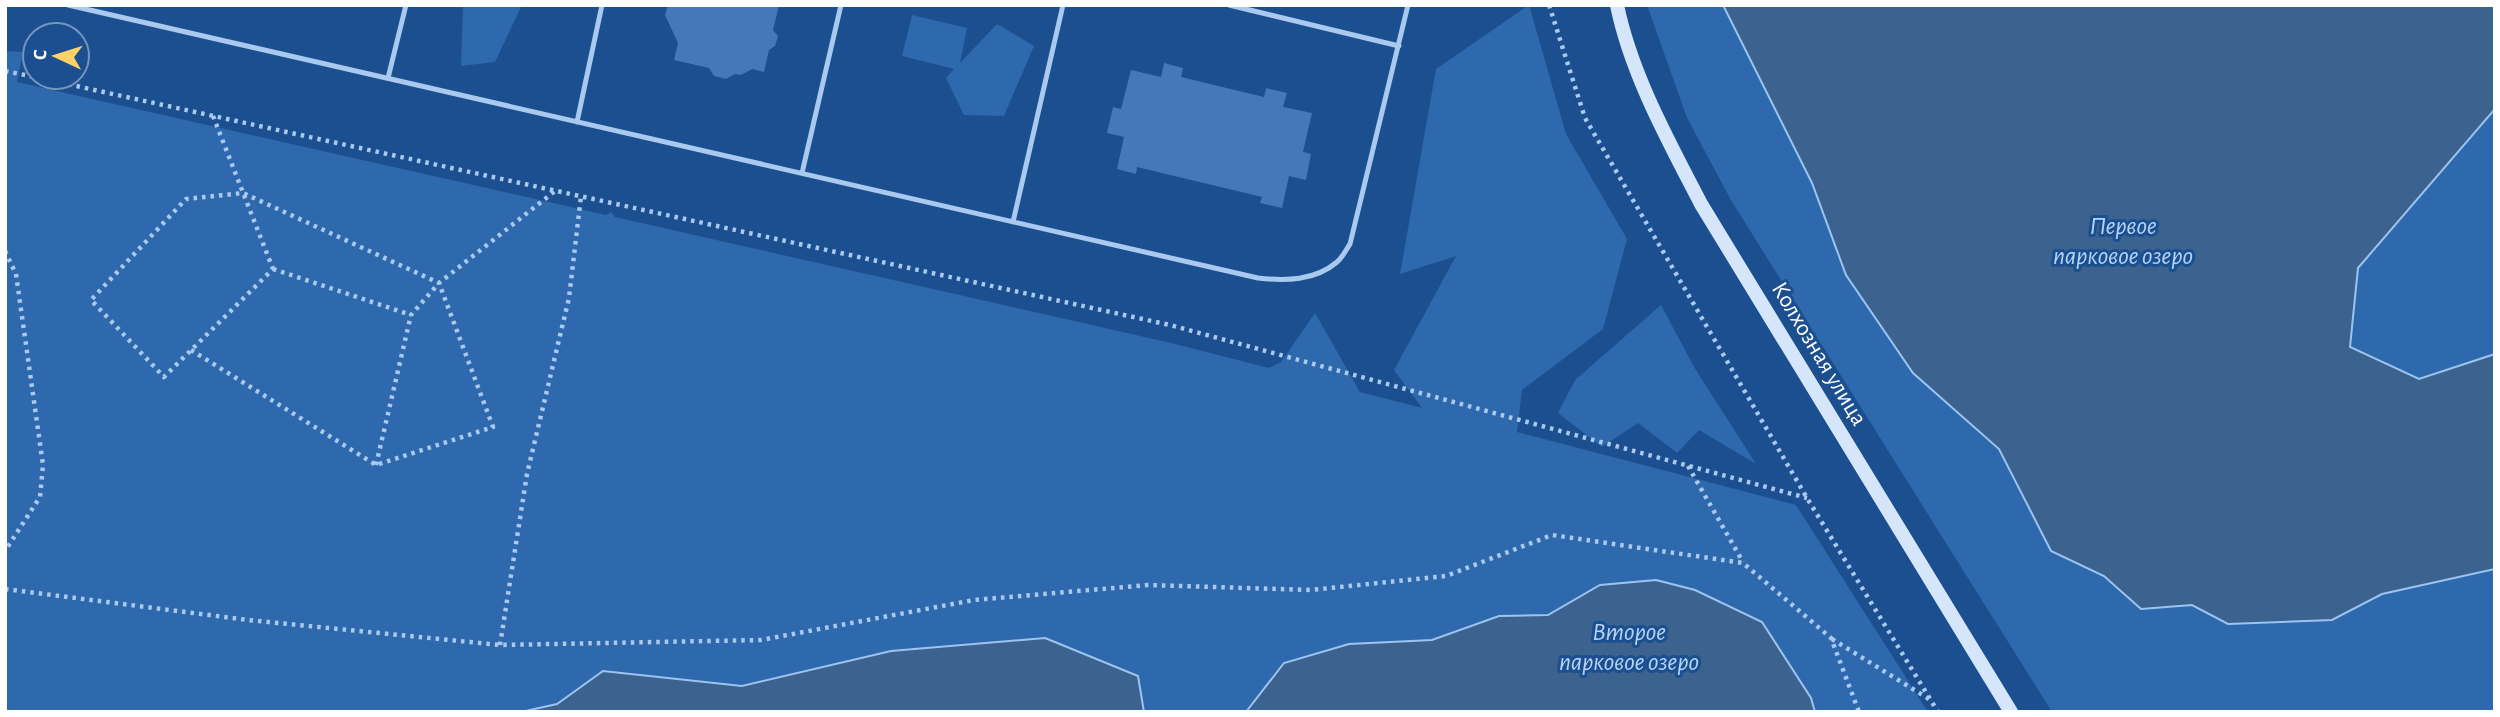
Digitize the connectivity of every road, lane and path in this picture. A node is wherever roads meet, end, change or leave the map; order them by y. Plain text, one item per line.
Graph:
1 (68, 5) edge
2 (406, 5) edge
3 (602, 5) edge
4 (841, 5) edge
5 (1063, 5) edge
6 (1229, 5) edge
7 (1409, 5) edge
8 (1549, 5) edge
9 (1617, 5) edge
10 (1398, 46) junction
11 (388, 78) junction
12 (91, 89) edge
13 (213, 116) junction
14 (577, 122) junction
15 (802, 173) junction
16 (556, 191) junction
17 (243, 193) junction
18 (581, 196) junction
19 (1013, 222) junction
20 (5, 251) edge
21 (272, 269) junction
22 (439, 283) junction
23 (411, 314) junction
24 (191, 350) junction
25 (376, 465) junction
26 (1688, 466) junction
27 (1807, 498) junction
28 (5, 551) edge
29 (1743, 563) junction
30 (5, 589) edge
31 (1831, 638) junction
32 (500, 645) junction
33 (1930, 699) junction
34 (1859, 712) edge
35 (1938, 712) edge
36 (2011, 712) edge

1 - 11 lane
2 - 11 lane
3 - 14 lane
4 - 15 lane
5 - 19 lane
6 - 10 lane
7 - 10 lane
8 - 27 path
9 - 36 main road, Колхозная улица
10 - 19 lane
11 - 14 lane
12 - 13 path
13 - 16 path
13 - 17 path
14 - 15 lane
15 - 19 lane
16 - 18 path
16 - 22 path
17 - 21 path
17 - 22 path
17 - 24 path
18 - 26 path
18 - 32 path
20 - 28 path
21 - 23 path
21 - 24 path
22 - 23 path
22 - 25 path
23 - 25 path
24 - 25 path
26 - 27 path
26 - 29 path
27 - 33 path
29 - 31 path
29 - 32 path
30 - 32 path
31 - 33 path
31 - 34 path
33 - 35 path

